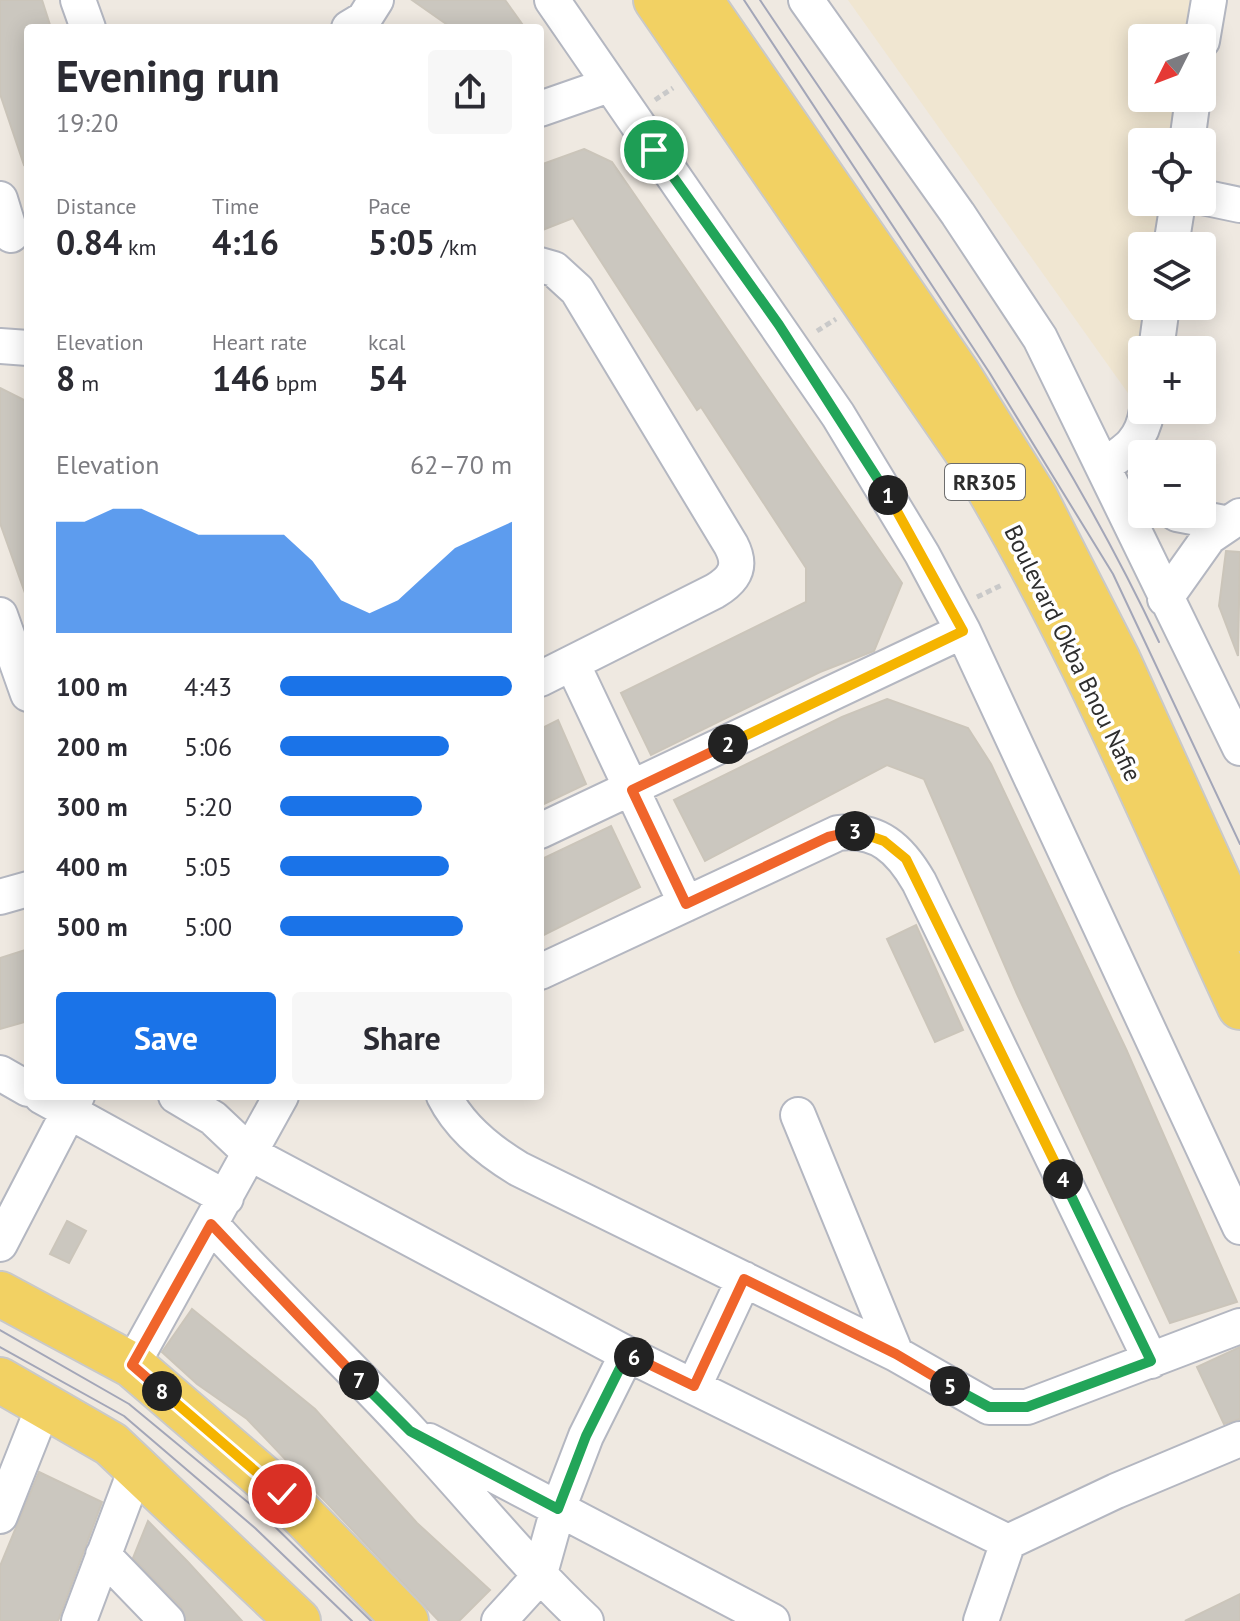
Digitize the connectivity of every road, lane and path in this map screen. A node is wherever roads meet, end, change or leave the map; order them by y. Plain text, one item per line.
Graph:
1 (78, 0) edge
2 (376, 0) edge
3 (552, 0) edge
4 (656, 0) edge
5 (700, 0) edge
6 (806, 0) edge
7 (1209, 0) edge
8 (87, 24) edge
9 (356, 24) edge
10 (1205, 24) edge
11 (704, 68) junction
12 (609, 85) junction
13 (544, 108) edge
14 (631, 116) junction
15 (0, 199) edge
16 (1216, 200) edge
17 (1240, 205) edge
18 (13, 236) edge
19 (544, 266) edge
20 (863, 300) junction
21 (0, 346) edge
22 (24, 348) edge
23 (794, 348) junction
24 (1145, 424) edge
25 (1103, 466) junction
26 (1128, 502) edge
27 (1216, 515) edge
28 (1236, 516) edge
29 (1140, 528) edge
30 (1036, 570) junction
31 (1165, 599) junction
32 (0, 615) edge
33 (957, 620) junction
34 (572, 663) junction
35 (544, 677) edge
36 (24, 683) edge
37 (1240, 748) edge
38 (632, 790) junction
39 (544, 829) edge
40 (24, 890) edge
41 (0, 897) edge
42 (686, 904) junction
43 (1240, 929) edge
44 (544, 970) edge
45 (1240, 1007) edge
46 (0, 1073) edge
47 (24, 1087) edge
48 (183, 1100) edge
49 (279, 1100) edge
50 (447, 1100) edge
51 (62, 1101) edge
52 (798, 1115) dead end
53 (251, 1154) junction
54 (219, 1211) junction
55 (1240, 1227) edge
56 (0, 1244) edge
57 (744, 1279) junction
58 (0, 1294) edge
59 (1240, 1326) edge
60 (627, 1354) junction
61 (896, 1354) junction
62 (1151, 1361) junction
63 (132, 1365) junction
64 (0, 1380) edge
65 (694, 1386) junction
66 (44, 1405) junction
67 (410, 1431) junction
68 (1240, 1439) edge
69 (137, 1466) junction
70 (558, 1509) junction
71 (0, 1516) edge
72 (1008, 1542) junction
73 (103, 1555) junction
74 (539, 1577) junction
75 (79, 1621) edge
76 (167, 1621) edge
77 (298, 1621) edge
78 (406, 1621) edge
79 (499, 1621) edge
80 (586, 1621) edge
81 (772, 1621) edge
82 (981, 1621) edge

1 - 8 street
2 - 9 street
3 - 12 street
4 - 11 main road, Boulevard Okba Bnou Nafie / RR305
5 - 43 main road, Boulevard Okba Bnou Nafie / RR305
6 - 25 street
7 - 10 street
11 - 14 path
11 - 20 main road, Boulevard Okba Bnou Nafie / RR305
12 - 13 street
12 - 14 street
14 - 23 street
15 - 18 street
16 - 17 street
19 - 34 street
20 - 23 path
20 - 30 main road, Boulevard Okba Bnou Nafie / RR305
21 - 22 street
23 - 33 street
24 - 25 street
25 - 26 street
27 - 28 street
28 - 31 street
29 - 31 street
30 - 33 path
30 - 45 main road, Boulevard Okba Bnou Nafie / RR305
31 - 37 street
32 - 36 street
33 - 38 street
33 - 55 street
34 - 35 street
34 - 38 street
38 - 39 street
38 - 42 street
40 - 41 street
42 - 44 street
42 - 62 street
46 - 47 street
48 - 53 street
49 - 53 street
50 - 57 street
51 - 54 street
51 - 56 street
52 - 61 street
53 - 54 street
53 - 60 street
54 - 63 street
54 - 67 street
57 - 61 street
57 - 65 street
58 - 63 main road
59 - 62 street
60 - 65 street
60 - 70 street
61 - 62 street
63 - 78 main road
64 - 66 main road
65 - 72 street
66 - 69 main road
66 - 71 street
67 - 70 street
67 - 74 street
68 - 72 street
69 - 73 street
69 - 77 main road
70 - 74 street
70 - 81 street
72 - 82 street
73 - 75 street
73 - 76 street
74 - 79 street
74 - 80 street

